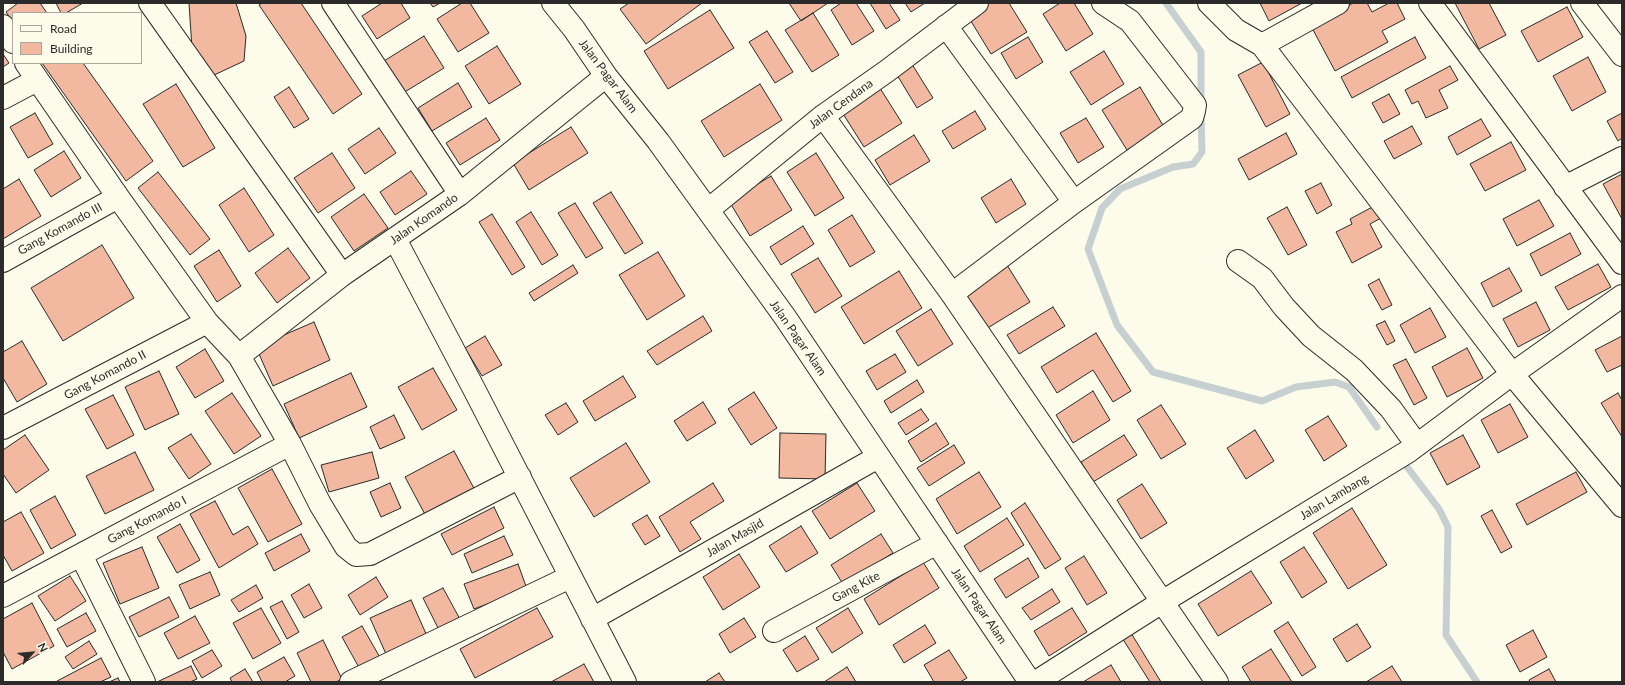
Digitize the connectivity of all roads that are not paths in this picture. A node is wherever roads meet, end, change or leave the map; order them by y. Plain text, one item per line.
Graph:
1 (150, 3) edge
2 (333, 3) edge
3 (553, 3) edge
4 (977, 3) edge
5 (1103, 3) edge
6 (1209, 3) edge
7 (1338, 3) edge
8 (1430, 3) edge
9 (1586, 4) edge
10 (3, 26) edge
11 (946, 26) junction
12 (12, 40) edge
13 (1262, 45) junction
14 (1622, 55) edge
15 (31, 72) edge
16 (606, 76) junction
17 (3, 98) edge
18 (822, 116) junction
19 (1622, 158) edge
20 (1565, 187) junction
21 (460, 194) junction
22 (118, 197) junction
23 (1074, 202) junction
24 (708, 210) junction
25 (395, 239) junction
26 (3, 261) edge
27 (1238, 261) dead end
28 (1622, 263) edge
29 (342, 275) junction
30 (952, 294) junction
31 (1622, 296) edge
32 (207, 322) junction
33 (238, 356) junction
34 (1512, 374) junction
35 (3, 428) edge
36 (290, 444) junction
37 (1413, 448) junction
38 (878, 456) junction
39 (520, 477) junction
40 (1622, 506) edge
41 (937, 543) junction
42 (81, 555) junction
43 (570, 577) junction
44 (3, 596) edge
45 (1162, 602) junction
46 (592, 619) junction
47 (774, 631) dead end
48 (144, 682) edge
49 (351, 682) edge
50 (625, 682) edge
51 (1030, 682) edge
52 (1036, 682) edge
53 (1217, 682) edge

1 - 29 street
2 - 21 street
3 - 16 street, Jalan Pagar Alam
4 - 11 street, Jalan Cendana
5 - 23 street
6 - 13 street
7 - 13 street
8 - 20 street
9 - 14 street
10 - 12 street
11 - 18 street, Jalan Cendana
11 - 23 street
13 - 34 street
15 - 17 street
15 - 22 street
16 - 21 street, Jalan Komando
16 - 24 street, Jalan Pagar Alam
18 - 24 street, Jalan Cendana
18 - 30 street
19 - 20 street
20 - 28 street
21 - 25 street, Jalan Komando
22 - 26 street, Gang Komando III
22 - 32 street
23 - 30 street
24 - 38 street, Jalan Pagar Alam
25 - 29 street, Jalan Komando
25 - 39 street
27 - 37 street
29 - 33 street, Jalan Komando
30 - 45 street
31 - 34 street, Jalan Lambang
32 - 33 street
32 - 35 street, Gang Komando II
33 - 36 street
34 - 37 street, Jalan Lambang
34 - 40 street
36 - 39 street
36 - 42 street, Gang Komando I
37 - 45 street, Jalan Lambang
38 - 41 street, Jalan Pagar Alam
38 - 46 street, Jalan Masjid
39 - 43 street
41 - 47 street, Gang Kite
41 - 51 street, Jalan Pagar Alam
42 - 44 street, Gang Komando I
42 - 48 street
43 - 46 street
43 - 49 street
45 - 52 street, Jalan Lambang
45 - 53 street
46 - 50 street

